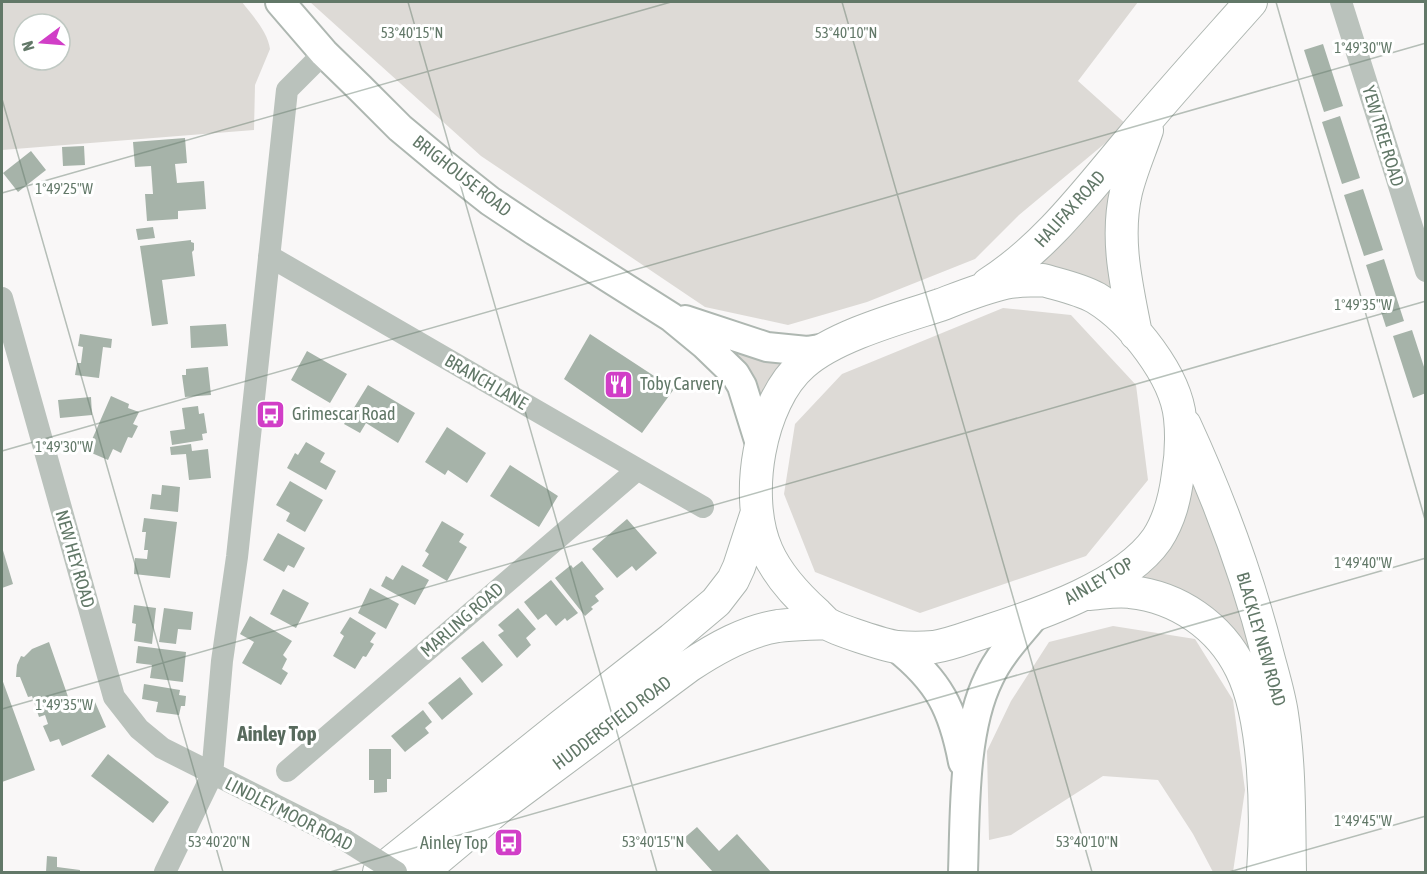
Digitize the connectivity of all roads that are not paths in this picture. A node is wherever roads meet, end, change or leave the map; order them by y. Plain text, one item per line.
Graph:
1 (280, 2) edge
2 (1251, 2) edge
3 (1341, 2) edge
4 (324, 53) junction
5 (1153, 113) junction
6 (269, 256) junction
7 (1425, 271) edge
8 (975, 293) junction
9 (2, 298) edge
10 (671, 317) junction
11 (1136, 334) junction
12 (826, 348) junction
13 (10, 360) edge
14 (1180, 416) junction
15 (761, 447) junction
16 (637, 470) junction
17 (703, 507) dead end
18 (757, 512) junction
19 (1080, 595) junction
20 (1035, 615) junction
21 (825, 622) junction
22 (896, 647) junction
23 (561, 726) junction
24 (287, 771) dead end
25 (212, 775) junction
26 (966, 779) junction
27 (165, 873) edge
28 (359, 873) edge
29 (379, 873) edge
30 (396, 873) edge
31 (422, 873) edge
32 (963, 873) edge
33 (1263, 873) edge
34 (1290, 873) edge

1 - 4 main road, BRIGHOUSE ROAD
2 - 5 highway, HALIFAX ROAD
3 - 7 street, YEW TREE ROAD
4 - 6 street
4 - 10 main road, BRIGHOUSE ROAD
5 - 8 highway, HALIFAX ROAD
5 - 11 highway, HALIFAX ROAD
6 - 16 street, BRANCH LANE
6 - 25 street
8 - 11 highway, AINLEY TOP
8 - 12 highway, AINLEY TOP
9 - 13 street, NEW HEY ROAD
10 - 12 main road
10 - 15 main road
11 - 14 highway, AINLEY TOP
12 - 15 highway, AINLEY TOP
13 - 25 street, NEW HEY ROAD
14 - 19 highway, AINLEY TOP
14 - 34 highway, BLACKLEY NEW ROAD
15 - 18 highway, AINLEY TOP
16 - 17 street, BRANCH LANE
16 - 24 street, MARLING ROAD
18 - 21 highway, AINLEY TOP
18 - 23 highway, HUDDERSFIELD ROAD
19 - 20 highway, AINLEY TOP
19 - 33 highway, BLACKLEY NEW ROAD
20 - 22 highway, AINLEY TOP
20 - 26 main road
21 - 22 highway, AINLEY TOP
21 - 31 highway, HUDDERSFIELD ROAD
22 - 26 main road
23 - 28 highway, HUDDERSFIELD ROAD
23 - 29 highway, HUDDERSFIELD ROAD
25 - 27 street
25 - 30 street, LINDLEY MOOR ROAD, bridge
26 - 32 main road

